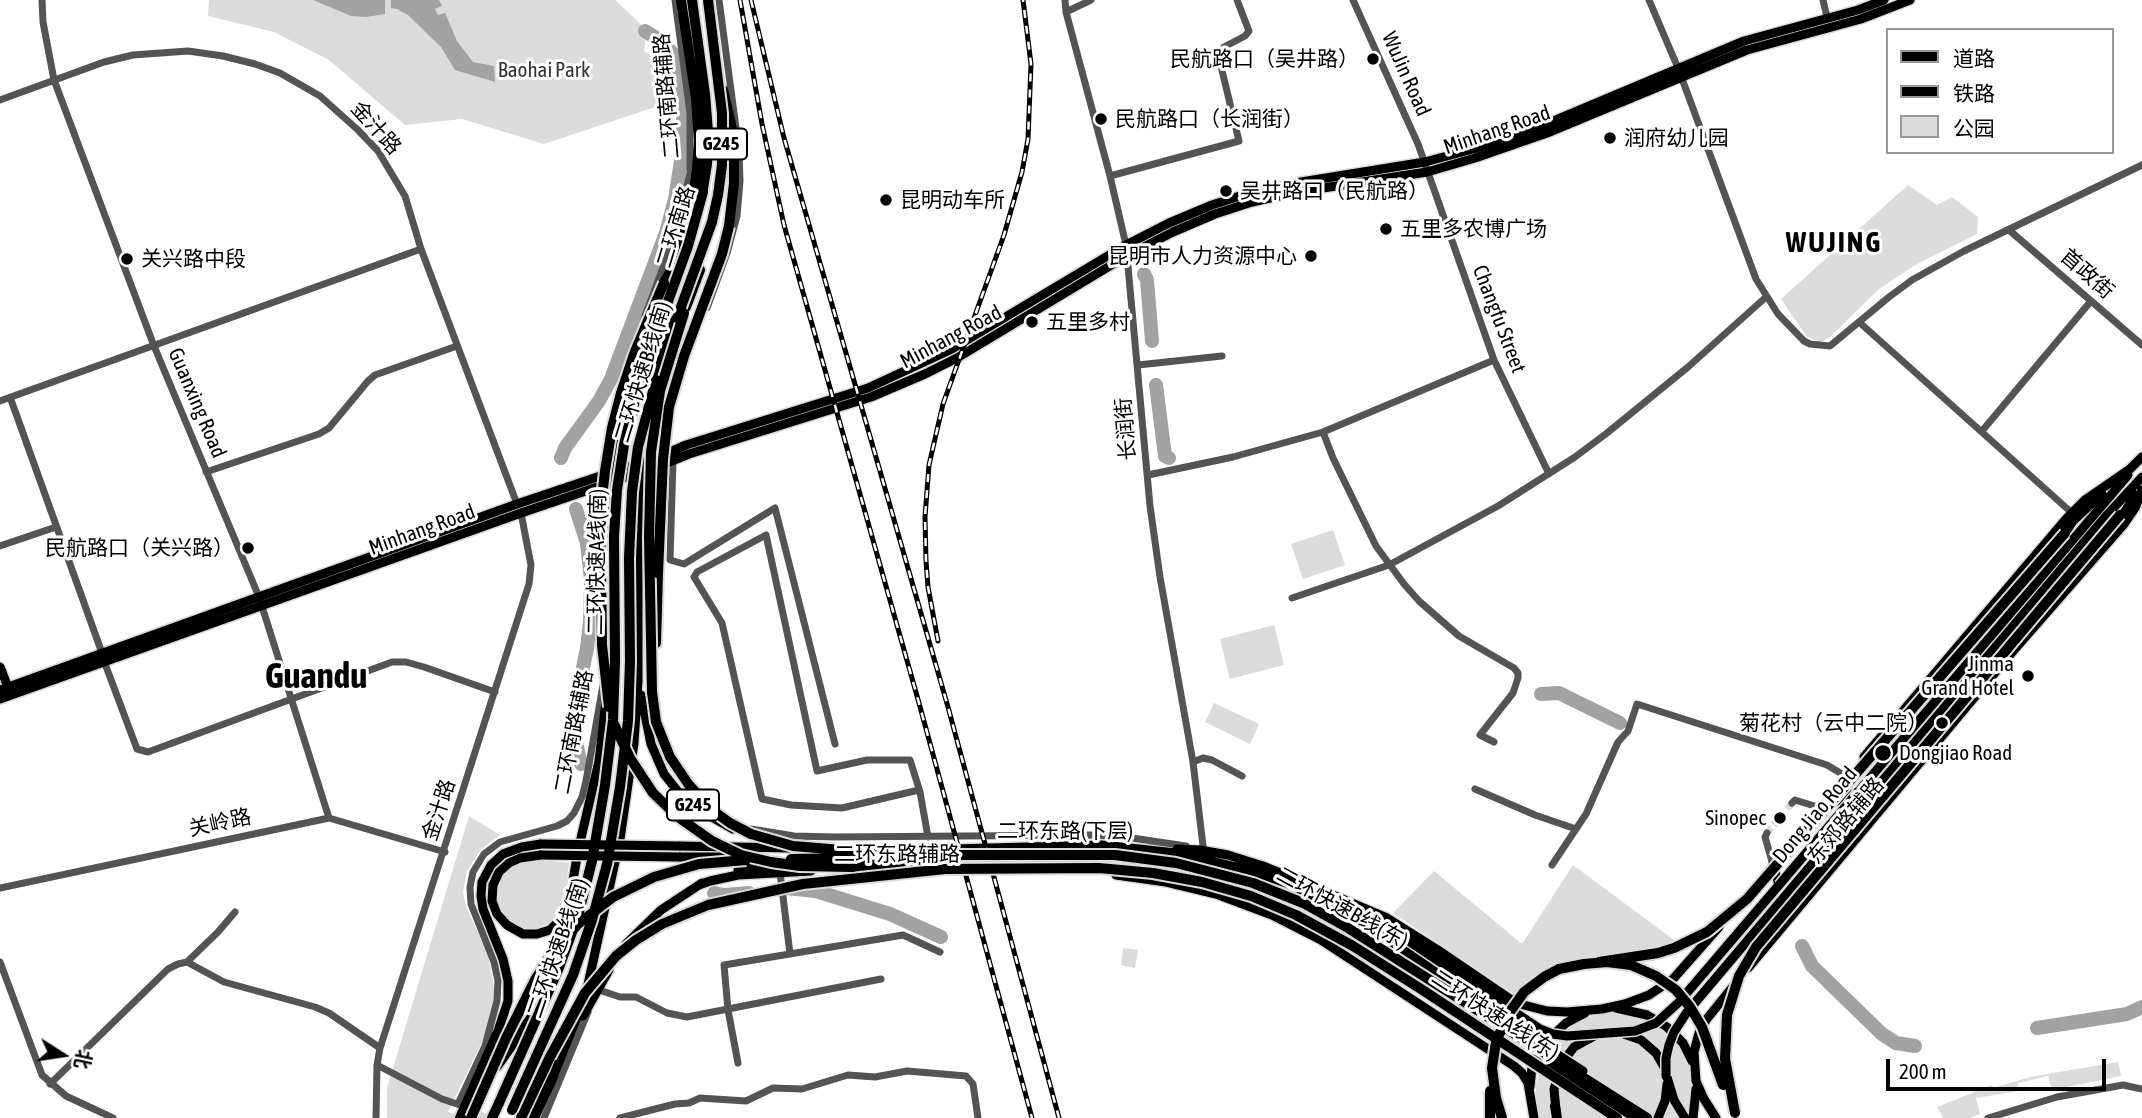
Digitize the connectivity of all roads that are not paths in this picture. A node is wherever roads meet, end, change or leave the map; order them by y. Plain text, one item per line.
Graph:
1 (42, 0) edge
2 (675, 0) edge
3 (681, 0) edge
4 (694, 0) edge
5 (707, 0) edge
6 (719, 0) edge
7 (1065, 0) edge
8 (1091, 0) edge
9 (1237, 0) edge
10 (1353, 0) edge
11 (1649, 0) edge
12 (1823, 0) edge
13 (1884, 0) edge
14 (1910, 0) edge
15 (1066, 12) junction
16 (1827, 17) junction
17 (684, 23) junction
18 (712, 41) junction
19 (1679, 72) junction
20 (54, 80) junction
21 (0, 100) edge
22 (707, 114) junction
23 (2142, 165) edge
24 (1426, 167) junction
25 (1110, 176) junction
26 (704, 192) junction
27 (715, 209) junction
28 (2009, 230) junction
29 (421, 249) junction
30 (1127, 250) junction
31 (664, 283) junction
32 (1766, 297) junction
33 (2091, 301) junction
34 (1859, 322) junction
35 (2142, 345) edge
36 (154, 346) junction
37 (457, 346) junction
38 (1222, 356) dead end
39 (1494, 360) junction
40 (1138, 365) junction
41 (10, 397) junction
42 (0, 401) edge
43 (1982, 431) junction
44 (1323, 432) junction
45 (2142, 457) edge
46 (673, 461) junction
47 (643, 467) junction
48 (206, 472) junction
49 (1549, 474) junction
50 (1148, 475) junction
51 (611, 477) junction
52 (2142, 479) edge
53 (2142, 489) edge
54 (519, 509) junction
55 (2072, 513) junction
56 (2120, 515) joint
57 (56, 527) junction
58 (2065, 533) joint
59 (0, 546) edge
60 (684, 564) junction
61 (1390, 565) junction
62 (694, 577) junction
63 (1292, 598) dead end
64 (260, 601) junction
65 (607, 622) junction
66 (638, 641) junction
67 (103, 657) junction
68 (0, 667) edge
69 (6, 690) edge
70 (495, 692) junction
71 (0, 699) edge
72 (292, 700) junction
73 (605, 719) junction
74 (656, 722) junction
75 (1494, 742) dead end
76 (835, 744) dead end
77 (1194, 762) junction
78 (1242, 776) dead end
79 (1847, 777) junction
80 (1475, 789) dead end
81 (919, 790) junction
82 (1858, 792) junction
83 (1792, 803) dead end
84 (1821, 808) junction
85 (698, 809) junction
86 (330, 818) junction
87 (1576, 829) junction
88 (1767, 833) dead end
89 (928, 837) junction
90 (863, 849) junction
91 (445, 852) junction
92 (1203, 853) junction
93 (935, 855) junction
94 (1127, 858) junction
95 (865, 860) junction
96 (1552, 864) dead end
97 (1773, 865) junction
98 (945, 869) junction
99 (780, 875) junction
100 (1302, 882) junction
101 (699, 885) junction
102 (1779, 885) junction
103 (0, 888) edge
104 (1226, 898) junction
105 (234, 912) dead end
106 (624, 947) junction
107 (940, 952) dead end
108 (790, 954) junction
109 (0, 962) edge
110 (187, 962) junction
111 (1599, 962) junction
112 (881, 979) dead end
113 (599, 990) junction
114 (1602, 1009) junction
115 (728, 1010) junction
116 (1702, 1027) junction
117 (1610, 1033) junction
118 (497, 1034) joint
119 (514, 1042) joint
120 (380, 1048) junction
121 (1494, 1050) junction
122 (738, 1063) dead end
123 (377, 1065) junction
124 (1666, 1076) junction
125 (1695, 1076) junction
126 (553, 1077) junction
127 (50, 1084) junction
128 (2142, 1089) edge
129 (1530, 1098) junction
130 (1555, 1106) joint
131 (1736, 1116) edge
132 (113, 1118) edge
133 (376, 1118) edge
134 (462, 1118) edge
135 (471, 1118) edge
136 (492, 1118) edge
137 (508, 1118) edge
138 (521, 1118) edge
139 (534, 1118) edge
140 (544, 1118) edge
141 (620, 1118) edge
142 (978, 1118) edge
143 (1490, 1118) edge
144 (1502, 1118) edge
145 (1532, 1118) edge
146 (1558, 1118) edge
147 (1617, 1118) edge
148 (1635, 1118) edge
149 (1647, 1118) edge
150 (1657, 1118) edge
151 (1685, 1118) edge
152 (1693, 1118) edge
153 (1716, 1118) edge
154 (1988, 1118) edge

1 - 20 street, Guanxing Road
2 - 51 street, 二环南路辅路
3 - 17 highway
4 - 22 highway, 二环快速A线(南)
4 - 51 main road, 二环南路 / G245
5 - 18 main road, 二环南路 / G245
5 - 27 highway, 二环快速B线(南), bridge
6 - 47 street
7 - 15 street, 长润街
8 - 15 street
9 - 25 street
10 - 24 street, WuJin Road
11 - 19 street
12 - 16 street
13 - 16 main road, Minhang Road
14 - 19 main road, Minhang Road
15 - 25 street, 长润街
16 - 19 main road, Minhang Road
17 - 22 highway
17 - 31 highway
18 - 47 main road, 二环南路 / G245
18 - 74 highway, bridge
19 - 24 main road, Minhang Road
19 - 32 street
20 - 21 street, 金汁路
20 - 29 street, 金汁路
20 - 36 street, Guanxing Road
22 - 26 highway, 二环快速A线(南)
23 - 28 street
24 - 30 main road, Minhang Road
24 - 39 street, Changfu Street
25 - 30 street, 长润街
26 - 31 highway, bridge
26 - 136 highway, 二环快速A线(南), bridge
27 - 74 highway, bridge
27 - 137 highway, 二环快速B线(南), bridge
28 - 33 street, 首政街
28 - 34 street
29 - 36 street
29 - 37 street, 金汁路
30 - 40 street, 长润街
30 - 46 main road, Minhang Road
30 - 47 main road, Minhang Road
31 - 98 highway, bridge
32 - 34 street
32 - 49 street
33 - 35 street, 首政街
33 - 43 street
34 - 43 street
36 - 41 street
36 - 48 street, Guanxing Road
37 - 48 street
37 - 54 street, 金汁路
38 - 40 street
39 - 44 street
39 - 49 street, Changfu Street
40 - 50 street, 长润街
41 - 42 street
41 - 57 street
43 - 55 street
44 - 50 street
44 - 61 street
45 - 55 main road, 东郊路辅路
45 - 58 main road
45 - 82 main road, Dong Jiao Road
46 - 47 main road, Minhang Road
46 - 60 street
47 - 51 main road, Minhang Road
47 - 66 main road, 二环南路 / G245
48 - 64 street, Guanxing Road
49 - 61 street
50 - 77 street, 长润街
51 - 54 main road, Minhang Road
51 - 65 main road, 二环南路 / G245
52 - 56 main road
52 - 124 main road, Dong Jiao Road, bridge
53 - 116 main road, 东郊路辅路
54 - 64 main road, Minhang Road
54 - 70 street, 金汁路
55 - 79 main road, 东郊路辅路
56 - 131 highway, bridge
57 - 59 street
57 - 67 street
58 - 111 highway, bridge
60 - 62 street
60 - 76 street
61 - 63 street
61 - 75 street
62 - 81 street
62 - 81 street
64 - 67 main road, Minhang Road
64 - 72 street, Guanxing Road
65 - 73 main road, 二环南路 / G245
65 - 123 street, 二环南路辅路
66 - 85 main road, G245
66 - 126 main road
67 - 69 main road, Minhang Road
67 - 72 street
68 - 69 main road
69 - 71 main road, Minhang Road
70 - 72 street
70 - 91 street, 金汁路
72 - 86 street, Guanxing Road
73 - 95 main road, 二环南路 / G245, bridge
73 - 119 main road
74 - 93 highway, bridge
77 - 78 street
77 - 92 street, 长润街
79 - 84 main road, 东郊路辅路
79 - 87 street
80 - 87 street
81 - 89 street
82 - 84 main road
82 - 102 main road, Dong Jiao Road, bridge
83 - 84 street
84 - 97 main road, 东郊路辅路
85 - 89 street, 二环东路辅路
85 - 90 main road, G245
86 - 91 street, 关岭路
86 - 103 street, 关岭路
87 - 96 street
88 - 97 street
89 - 92 street, 二环东路辅路
90 - 92 main road, 二环东路(下层) / G245
90 - 118 main road, bridge
91 - 120 street, 金汁路
92 - 100 main road, G245
92 - 150 main road, bridge
93 - 135 highway, bridge
93 - 149 highway, 二环快速B线(东), bridge
94 - 95 main road, 二环东路(下层) / G245
94 - 104 main road, G245
94 - 148 main road, 二环东路(下层) / G245, bridge
95 - 101 main road
97 - 102 main road
97 - 114 main road, 东郊路辅路
98 - 138 highway, bridge
98 - 147 highway, 二环快速A线(东), bridge
99 - 101 main road, 二环东路辅路
99 - 104 main road, 二环东路辅路
99 - 108 street
100 - 114 main road, G245
100 - 117 main road, bridge
101 - 106 main road
102 - 117 main road, Dong Jiao Road, bridge
104 - 129 main road, 二环东路辅路 / G245
105 - 110 street
106 - 113 street
106 - 126 main road
107 - 108 street
108 - 115 street
109 - 127 street
110 - 120 street
110 - 127 street
111 - 116 highway, bridge
111 - 121 highway, bridge
112 - 115 street
113 - 115 street
113 - 140 street
114 - 125 main road, G245
114 - 129 main road
115 - 122 street
116 - 125 main road, 东郊路辅路
116 - 131 highway, bridge
117 - 124 main road, bridge
117 - 130 main road, bridge
118 - 134 highway
119 - 134 highway
120 - 123 street, 金汁路
121 - 143 highway, bridge
121 - 144 highway, bridge
123 - 133 street, 金汁路
124 - 150 main road, Dong Jiao Road
124 - 151 main road
125 - 152 main road, G245
125 - 153 main road
126 - 139 highway
127 - 132 street
128 - 154 street
129 - 145 main road
130 - 146 highway
141 - 142 street

